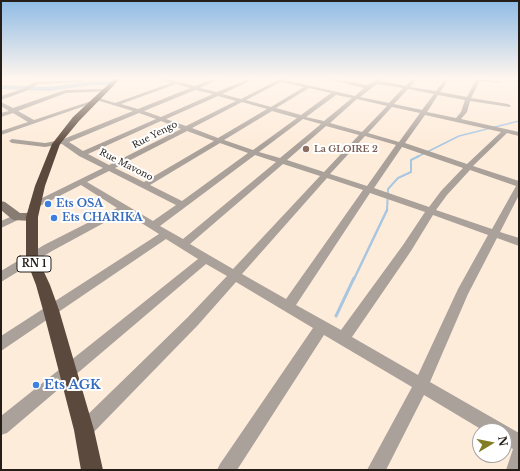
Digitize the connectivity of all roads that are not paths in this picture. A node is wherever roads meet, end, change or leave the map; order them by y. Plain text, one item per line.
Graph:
1 (41, 101) edge
2 (88, 101) edge
3 (95, 101) edge
4 (109, 101) edge
5 (125, 101) edge
6 (163, 101) edge
7 (200, 101) edge
8 (240, 101) joint
9 (284, 101) edge
10 (324, 101) edge
11 (353, 101) edge
12 (371, 101) edge
13 (394, 101) edge
14 (431, 101) edge
15 (468, 101) edge
16 (479, 101) edge
17 (1, 104) edge
18 (117, 104) junction
19 (390, 105) junction
20 (508, 106) dead end
21 (270, 109) junction
22 (14, 111) junction
23 (139, 111) junction
24 (423, 112) junction
25 (1, 116) edge
26 (301, 118) junction
27 (160, 119) junction
28 (457, 120) junction
29 (33, 122) junction
30 (326, 124) junction
31 (187, 129) junction
32 (506, 131) junction
33 (1, 133) edge
34 (363, 134) junction
35 (519, 134) edge
36 (218, 140) junction
37 (12, 141) dead end
38 (60, 143) junction
39 (400, 144) junction
40 (253, 152) junction
41 (82, 154) junction
42 (281, 161) junction
43 (111, 167) junction
44 (468, 168) junction
45 (324, 175) junction
46 (82, 182) junction
47 (519, 184) edge
48 (145, 185) junction
49 (519, 187) edge
50 (368, 190) junction
51 (1, 204) edge
52 (181, 204) junction
53 (124, 208) junction
54 (33, 212) junction
55 (430, 212) junction
56 (17, 217) junction
57 (1, 225) edge
58 (153, 226) junction
59 (493, 233) junction
60 (166, 234) junction
61 (519, 242) edge
62 (184, 244) junction
63 (206, 258) junction
64 (32, 259) junction
65 (235, 275) junction
66 (1, 278) edge
67 (288, 306) junction
68 (51, 310) junction
69 (322, 326) junction
70 (343, 338) junction
71 (1, 344) edge
72 (68, 373) junction
73 (422, 384) junction
74 (487, 423) edge
75 (1, 427) edge
76 (84, 430) junction
77 (519, 455) edge
78 (92, 470) edge
79 (226, 470) edge
80 (376, 470) edge
81 (515, 470) edge

1 - 22 street
2 - 29 street
3 - 38 highway, RN 1
4 - 18 street
5 - 18 street
6 - 23 street
7 - 27 street
8 - 21 street
8 - 31 street, Rue Yengo
9 - 21 street
10 - 26 street
11 - 30 street
12 - 19 street
13 - 19 street
14 - 24 street
15 - 28 street
16 - 20 street
17 - 22 street
18 - 23 street
19 - 24 street
19 - 34 street
21 - 26 street
21 - 36 street
22 - 25 street
22 - 29 street
23 - 27 street
23 - 38 street
24 - 28 street
24 - 39 street
26 - 30 street
26 - 40 street
27 - 31 street
27 - 41 street
28 - 32 street
29 - 33 street
30 - 34 street
30 - 42 street
31 - 36 street
31 - 43 street, Rue Yengo
32 - 35 street
32 - 44 street
34 - 39 street
34 - 45 street
36 - 40 street
36 - 48 street
37 - 38 street
38 - 41 street, Rue Mavono
38 - 54 highway, RN 1
39 - 44 street
39 - 50 street
40 - 42 street
40 - 52 street
41 - 43 street, Rue Mavono
42 - 45 street
42 - 62 street
43 - 46 street, Rue Yengo
43 - 48 street, Rue Mavono
44 - 47 street
44 - 55 street
45 - 50 street
45 - 65 street
46 - 53 street
46 - 54 street, Rue Yengo
48 - 52 street, Rue Mavono
49 - 59 street
50 - 55 street
50 - 67 street
51 - 56 main road
52 - 58 street
53 - 58 street
53 - 64 street
54 - 56 main road
54 - 64 highway, RN 1
55 - 59 street
55 - 70 street
56 - 57 street
58 - 60 street
59 - 61 street
59 - 73 street
60 - 62 street
60 - 68 street
62 - 63 street
63 - 65 street
63 - 72 street
64 - 66 street
64 - 68 highway, RN 1
65 - 67 street
65 - 76 street
67 - 69 street
68 - 71 street
68 - 72 highway, RN 1
69 - 70 street
69 - 79 street
70 - 73 street
72 - 75 street
72 - 76 highway, RN 1
73 - 74 street
73 - 80 street
76 - 78 highway, RN 1
77 - 81 street

